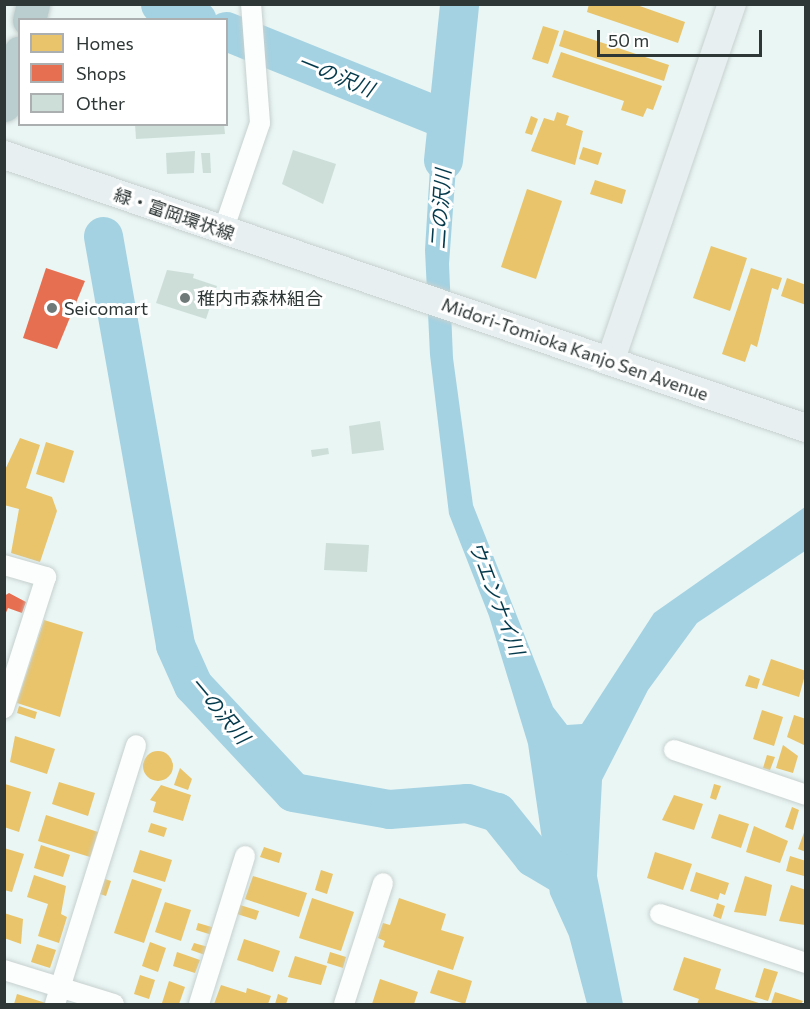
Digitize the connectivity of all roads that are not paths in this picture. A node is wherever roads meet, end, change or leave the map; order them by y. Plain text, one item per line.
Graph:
1 (732, 4) edge
2 (251, 5) edge
3 (18, 59) edge
4 (4, 105) edge
5 (4, 155) edge
6 (223, 231) junction
7 (344, 271) joint
8 (611, 359) junction
9 (798, 426) edge
10 (4, 565) edge
11 (4, 708) edge
12 (136, 745) dead end
13 (674, 750) dead end
14 (806, 795) edge
15 (245, 856) dead end
16 (382, 883) dead end
17 (660, 914) dead end
18 (806, 963) edge
19 (4, 970) edge
20 (58, 996) edge
21 (114, 1005) edge
22 (199, 1005) edge
23 (344, 1005) edge

1 - 8 street
2 - 6 street
3 - 4 highway
5 - 6 street, 緑・富岡環状線
6 - 7 street, 緑・富岡環状線
7 - 8 street, Midori-Tomioka Kanjo Sen Avenue
8 - 9 street, Midori-Tomioka Kanjo Sen Avenue
10 - 11 street
12 - 20 street
13 - 14 street
15 - 22 street
16 - 23 street
17 - 18 street
19 - 20 street
20 - 21 street

